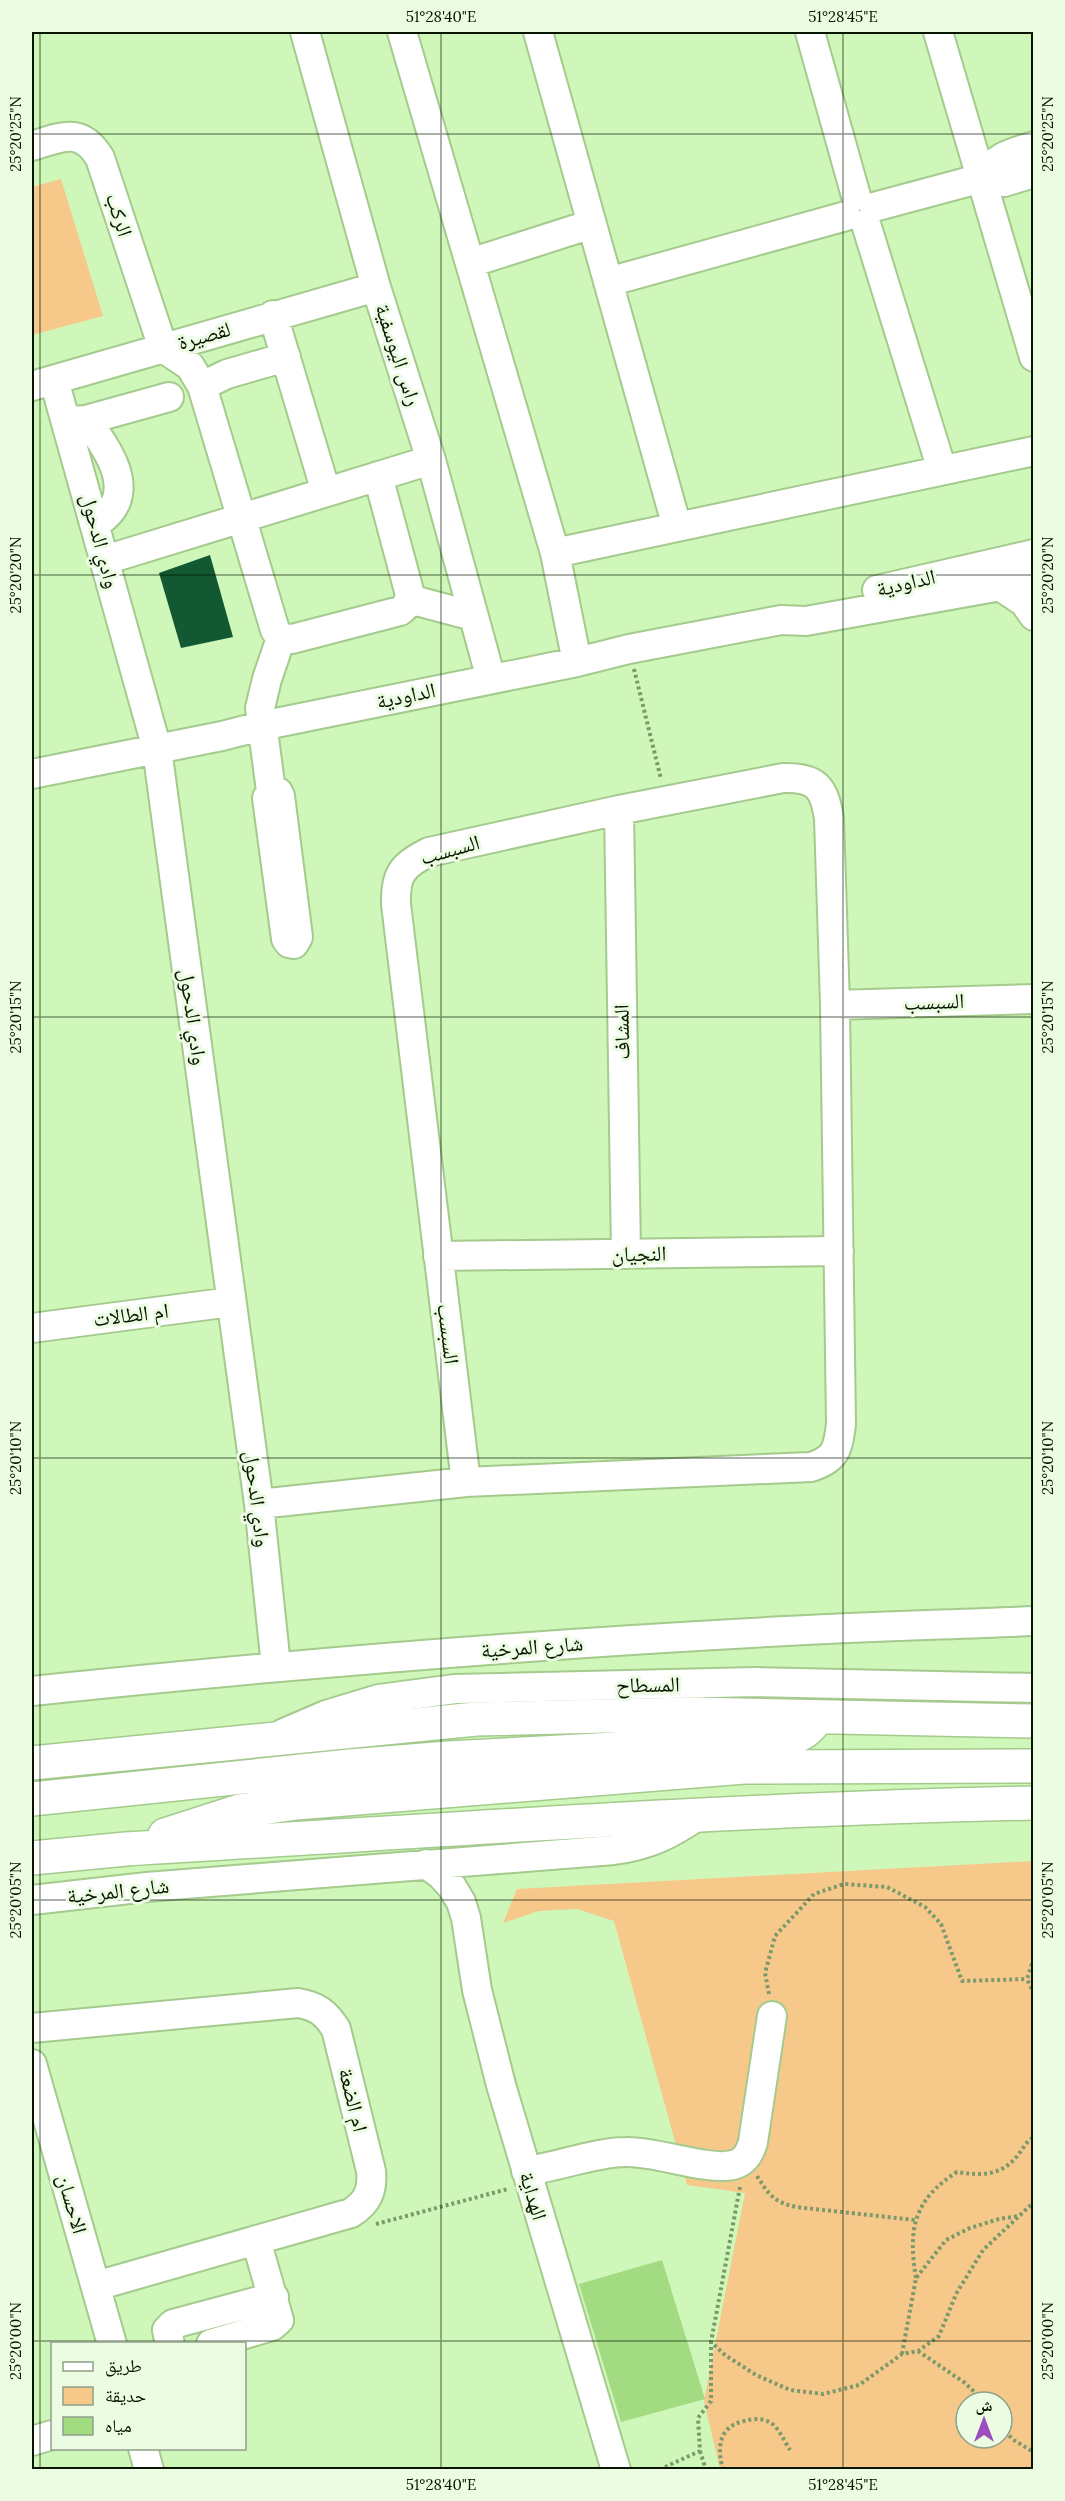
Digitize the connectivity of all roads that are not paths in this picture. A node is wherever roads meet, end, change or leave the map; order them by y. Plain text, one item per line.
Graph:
1 (305, 32) edge
2 (402, 32) edge
3 (538, 32) edge
4 (810, 32) edge
5 (938, 32) edge
6 (32, 146) edge
7 (1034, 146) edge
8 (1034, 173) edge
9 (982, 178) junction
10 (860, 210) junction
11 (592, 224) junction
12 (470, 264) junction
13 (608, 282) junction
14 (376, 287) junction
15 (273, 315) junction
16 (163, 348) junction
17 (286, 357) junction
18 (1034, 357) edge
19 (43, 383) edge
20 (202, 386) junction
21 (169, 397) dead end
22 (76, 421) junction
23 (1034, 451) edge
24 (431, 460) junction
25 (942, 470) junction
26 (378, 476) junction
27 (327, 492) junction
28 (242, 518) junction
29 (677, 527) junction
30 (555, 553) junction
31 (1034, 554) edge
32 (105, 560) junction
33 (1034, 580) edge
34 (1000, 586) junction
35 (409, 599) junction
36 (473, 616) junction
37 (1034, 616) edge
38 (781, 620) junction
39 (281, 638) junction
40 (577, 662) junction
41 (491, 679) junction
42 (261, 726) junction
43 (158, 749) junction
44 (32, 774) edge
45 (619, 810) junction
46 (282, 863) dead end
47 (1034, 999) edge
48 (835, 1005) junction
49 (839, 1251) junction
50 (626, 1254) junction
51 (438, 1256) junction
52 (231, 1302) junction
53 (32, 1328) edge
54 (466, 1482) junction
55 (259, 1504) junction
56 (1034, 1622) edge
57 (276, 1666) junction
58 (1034, 1688) edge
59 (32, 1691) edge
60 (818, 1717) junction
61 (1034, 1721) edge
62 (271, 1739) junction
63 (32, 1763) edge
64 (1034, 1766) edge
65 (32, 1799) edge
66 (1034, 1803) edge
67 (699, 1815) junction
68 (126, 1849) junction
69 (32, 1858) edge
70 (497, 1860) junction
71 (426, 1864) junction
72 (32, 1900) edge
73 (466, 1918) junction
74 (772, 2016) road end
75 (32, 2028) edge
76 (32, 2064) edge
77 (528, 2177) junction
78 (256, 2240) junction
79 (96, 2286) junction
80 (274, 2297) junction
81 (112, 2342) edge
82 (170, 2342) edge
83 (214, 2342) edge
84 (51, 2435) edge
85 (32, 2441) edge
86 (143, 2450) edge
87 (619, 2454) edge
88 (149, 2469) edge

1 - 14 street, راس اليوسفية
2 - 12 street
3 - 11 street
4 - 10 street
5 - 9 street
6 - 16 street, الركب
7 - 9 street
8 - 9 street
9 - 10 street
9 - 18 street
10 - 13 street
10 - 25 street
11 - 12 street
11 - 13 street
12 - 30 street
13 - 29 street
14 - 15 street, لقصيرة
14 - 24 street, راس اليوسفية
15 - 16 street, لقصيرة
15 - 17 street
16 - 19 street, لقصيرة
16 - 20 street
17 - 20 street
17 - 27 street
19 - 22 street, وادي الدحول
20 - 28 street
21 - 22 street
22 - 32 street, وادي الدحول
23 - 25 street
24 - 26 street
24 - 36 street, راس اليوسفية
25 - 29 street
26 - 27 street
26 - 35 street
27 - 28 street
28 - 32 street
28 - 39 street
29 - 30 street
30 - 40 street
31 - 38 street, الداودية
32 - 43 street, وادي الدحول
33 - 34 street, الداودية
34 - 37 street
34 - 38 street, الداودية
35 - 36 street
35 - 39 street
36 - 41 street, راس اليوسفية
38 - 40 street, الداودية
39 - 42 street
40 - 41 street, الداودية
41 - 42 street, الداودية
42 - 43 street, الداودية
42 - 46 street
43 - 44 street, الداودية
43 - 52 street, وادي الدحول
45 - 48 street, السبسب
45 - 50 street, المشاف
45 - 51 street, السبسب
47 - 48 street, السبسب
48 - 49 street, السبسب
49 - 50 street, النجيان
49 - 54 street, السبسب
50 - 51 street, النجيان
51 - 54 street, السبسب
52 - 53 street, ام الطالات
52 - 55 street, وادي الدحول
54 - 55 street, السبسب
55 - 57 street, وادي الدحول
56 - 57 street, شارع المرخية
57 - 59 street, شارع المرخية
58 - 62 street, المسطاح
60 - 61 highway
60 - 62 highway
60 - 65 highway
62 - 63 highway
64 - 68 highway
66 - 67 highway, شارع المرخية
67 - 68 highway, شارع المرخية
67 - 70 street, شارع المرخية
68 - 69 highway, شارع المرخية
70 - 71 street, شارع المرخية
70 - 73 street, الهداية
71 - 72 street, شارع المرخية
71 - 73 street, الهداية
73 - 77 street, الهداية
74 - 77 street
75 - 78 street, ام الضعة
76 - 79 street, الاحسان
77 - 87 street, الهداية
78 - 79 street
78 - 80 street
79 - 81 street, الاحسان
80 - 82 street
80 - 83 street
84 - 85 street
86 - 88 street

